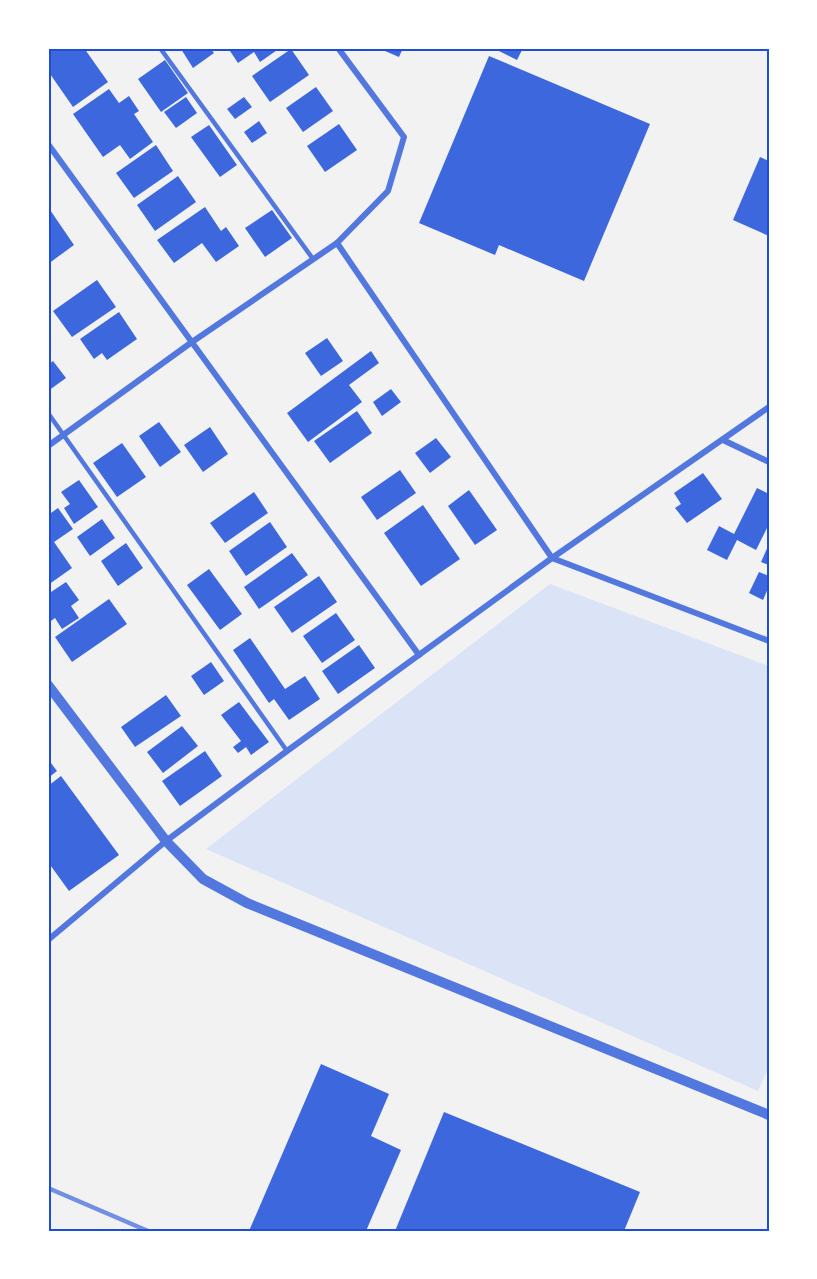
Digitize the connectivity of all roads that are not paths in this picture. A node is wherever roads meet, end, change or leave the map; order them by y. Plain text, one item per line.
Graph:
1 (160, 48) edge
2 (338, 48) edge
3 (48, 144) edge
4 (337, 243) junction
5 (313, 259) junction
6 (192, 342) junction
7 (769, 407) edge
8 (48, 413) edge
9 (63, 435) junction
10 (723, 440) junction
11 (48, 446) edge
12 (769, 462) edge
13 (552, 558) junction
14 (769, 641) edge
15 (419, 655) junction
16 (48, 685) edge
17 (287, 751) junction
18 (165, 841) junction
19 (48, 940) edge
20 (769, 1115) edge

1 - 5 lane
2 - 4 street
3 - 6 street
4 - 5 street
4 - 13 street
5 - 6 street
6 - 9 street
6 - 15 street
7 - 10 street
8 - 9 lane
9 - 11 street
9 - 17 lane
10 - 12 street
10 - 13 street
13 - 14 street
13 - 15 street
15 - 17 street
16 - 18 street
17 - 18 street
18 - 19 street
18 - 20 street

